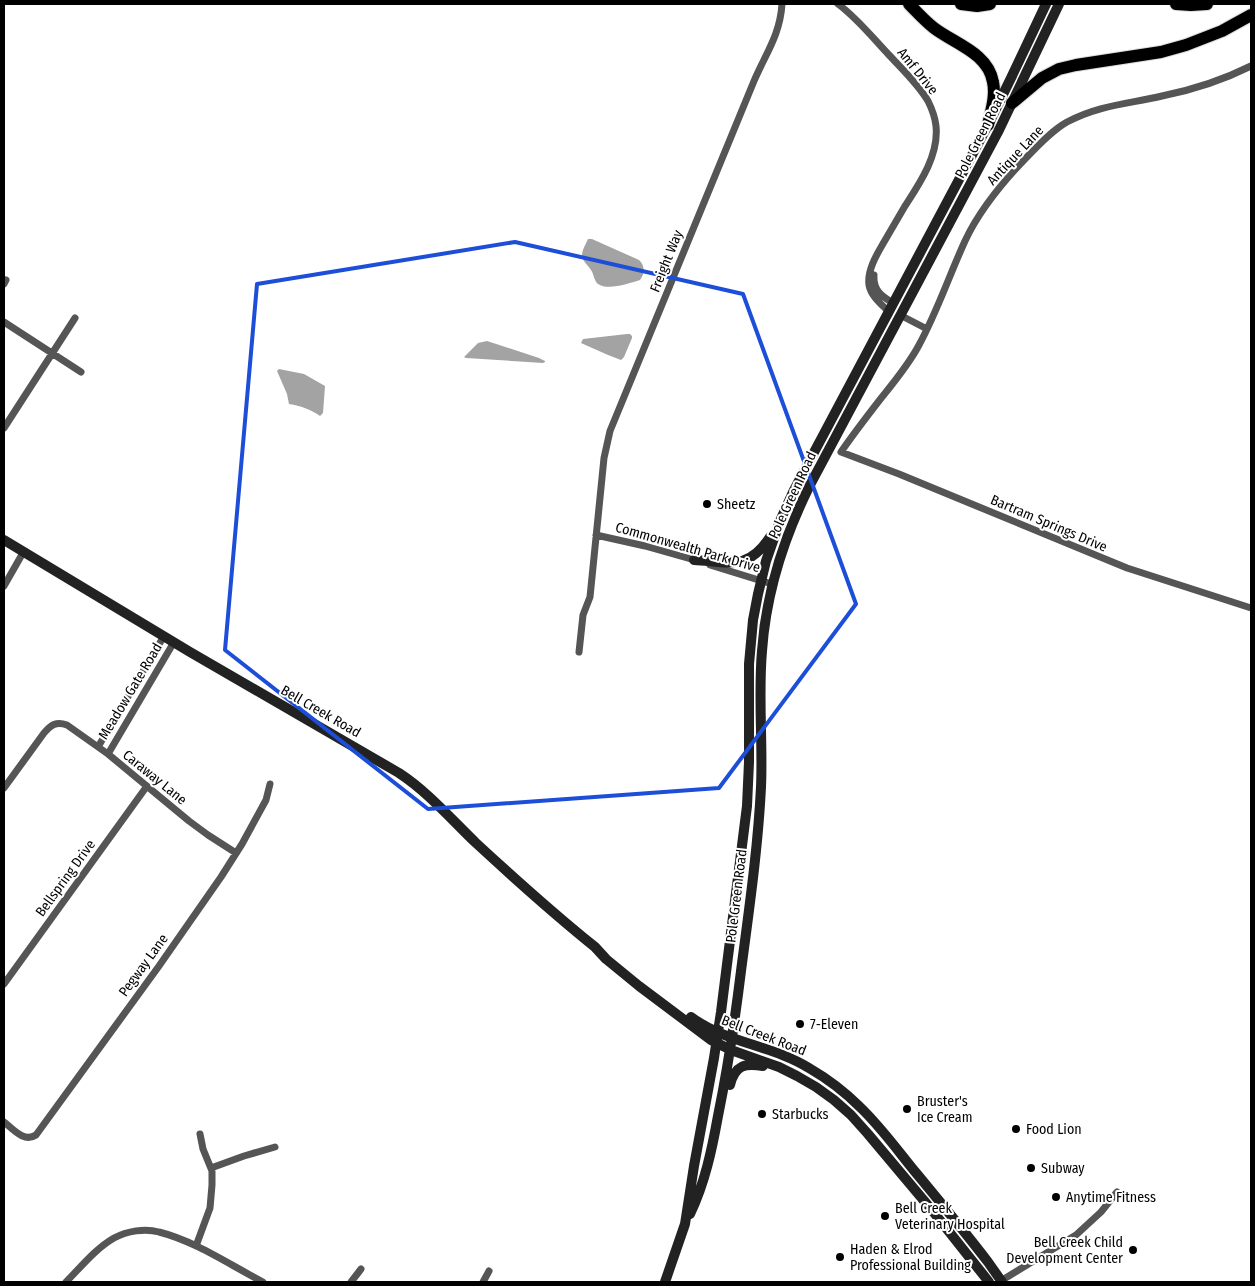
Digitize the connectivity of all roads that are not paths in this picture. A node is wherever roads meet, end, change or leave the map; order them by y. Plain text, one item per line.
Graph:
1 (782, 4) edge
2 (838, 4) edge
3 (909, 4) edge
4 (960, 4) edge
5 (990, 4) edge
6 (1046, 4) edge
7 (1059, 4) edge
8 (1176, 4) edge
9 (1206, 4) edge
10 (1251, 15) edge
11 (1251, 66) edge
12 (1012, 103) junction
13 (988, 124) junction
14 (893, 304) junction
15 (900, 315) junction
16 (75, 318) dead end
17 (4, 322) edge
18 (928, 329) junction
19 (52, 353) junction
20 (863, 360) junction
21 (81, 372) dead end
22 (4, 428) edge
23 (841, 452) joint
24 (780, 521) junction
25 (596, 535) junction
26 (4, 540) edge
27 (24, 551) junction
28 (694, 560) junction
29 (761, 580) junction
30 (772, 584) junction
31 (4, 586) edge
32 (1251, 608) edge
33 (164, 636) junction
34 (174, 642) junction
35 (579, 652) dead end
36 (98, 747) junction
37 (108, 754) junction
38 (270, 784) dead end
39 (147, 786) junction
40 (4, 788) edge
41 (236, 853) junction
42 (4, 984) edge
43 (717, 1038) junction
44 (732, 1038) junction
45 (731, 1050) junction
46 (779, 1068) junction
47 (4, 1122) edge
48 (200, 1134) dead end
49 (275, 1147) dead end
50 (711, 1151) junction
51 (211, 1168) junction
52 (1117, 1192) dead end
53 (685, 1224) junction
54 (196, 1246) junction
55 (362, 1269) dead end
56 (489, 1271) dead end
57 (66, 1282) edge
58 (263, 1282) edge
59 (351, 1282) edge
60 (483, 1282) edge
61 (665, 1282) edge
62 (989, 1282) edge
63 (1000, 1282) edge

1 - 25 street, Freight Way
2 - 14 street, Amf Drive
3 - 13 highway
4 - 5 highway
6 - 13 main road, Pole Green Road
7 - 12 main road, Pole Green Road
8 - 9 highway
10 - 12 highway
11 - 18 street, Antique Lane
12 - 15 main road, Pole Green Road
13 - 14 main road, Pole Green Road
14 - 15 main road
14 - 20 main road, Pole Green Road
15 - 18 street
15 - 20 main road
15 - 30 main road, Pole Green Road
16 - 19 street
17 - 19 street
18 - 23 street, Antique Lane
19 - 21 street
19 - 22 street
20 - 24 main road, Pole Green Road
23 - 32 street, Bartram Springs Drive
24 - 28 main road
24 - 29 main road, Pole Green Road
25 - 28 street, Commonwealth Park Drive
25 - 35 street, Freight Way
26 - 27 main road, Bell Creek Road
27 - 31 street
27 - 33 main road, Bell Creek Road
28 - 29 street, Commonwealth Park Drive
29 - 30 street, Commonwealth Park Drive
29 - 43 main road, Pole Green Road
30 - 44 main road, Pole Green Road
33 - 34 main road, Bell Creek Road
33 - 36 street, Meadow Gate Road
34 - 37 street, Meadow Gate Road
34 - 43 main road, Bell Creek Road
36 - 37 street, Caraway Lane
36 - 40 street, Caraway Lane
37 - 39 street, Caraway Lane
38 - 41 street, Pegway Lane
39 - 41 street, Caraway Lane
39 - 42 street, Bellspring Drive
41 - 47 street, Pegway Lane
43 - 44 main road, Bell Creek Road
43 - 45 main road, Bell Creek Road
43 - 53 main road, Pole Green Road
44 - 45 main road, Pole Green Road
44 - 63 main road, Bell Creek Road
45 - 46 main road, Bell Creek Road
45 - 50 main road, Pole Green Road
46 - 50 main road
46 - 62 main road, Bell Creek Road
48 - 51 street
49 - 51 street
50 - 53 main road, Pole Green Road
51 - 54 street
52 - 63 street
53 - 61 main road, Pole Green Road
54 - 57 street
54 - 58 street
55 - 59 street
56 - 60 street

